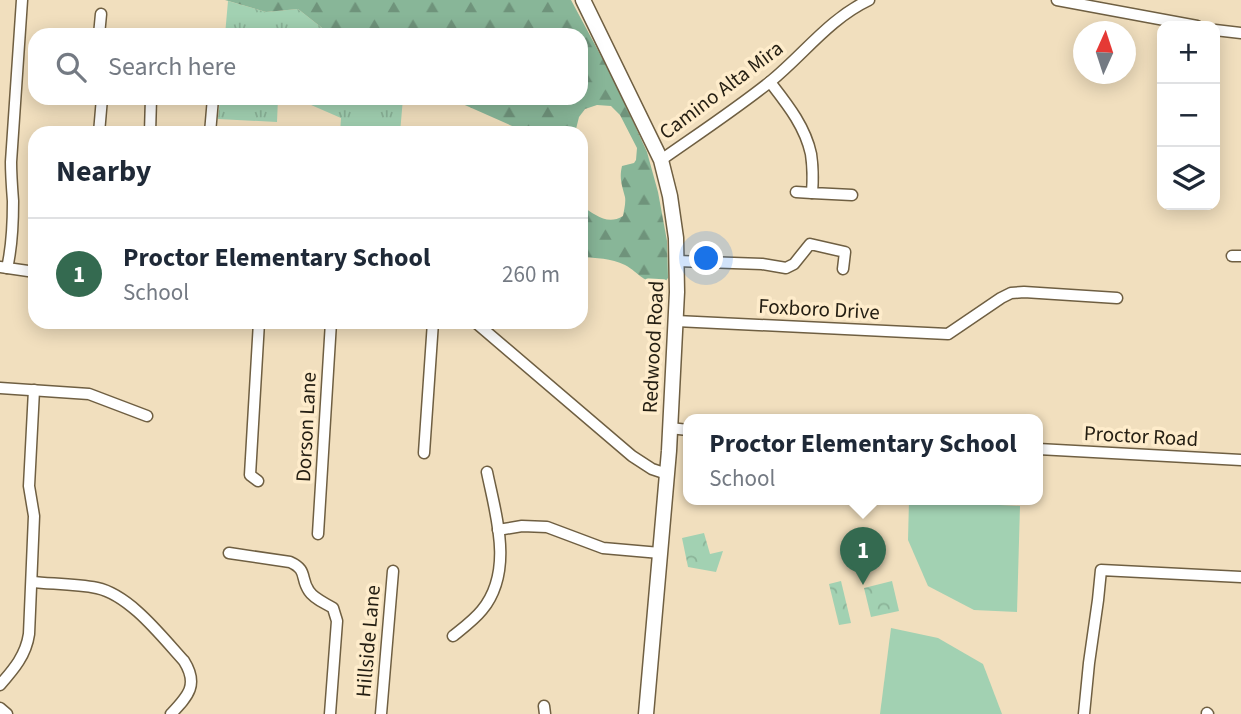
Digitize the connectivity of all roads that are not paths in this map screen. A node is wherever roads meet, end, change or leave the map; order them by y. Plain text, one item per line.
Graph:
1 (22, 0) edge
2 (583, 0) edge
3 (1057, 0) edge
4 (864, 1) edge
5 (100, 14) dead end
6 (1170, 21) edge
7 (99, 28) edge
8 (1220, 31) edge
9 (1241, 33) edge
10 (770, 82) junction
11 (101, 105) edge
12 (151, 105) edge
13 (212, 105) edge
14 (100, 126) edge
15 (150, 126) edge
16 (211, 126) edge
17 (661, 159) junction
18 (796, 192) dead end
19 (813, 193) junction
20 (852, 195) dead end
21 (677, 261) junction
22 (4, 268) edge
23 (844, 269) dead end
24 (28, 271) edge
25 (1117, 298) dead end
26 (676, 321) junction
27 (258, 329) edge
28 (331, 329) edge
29 (433, 329) edge
30 (483, 329) edge
31 (0, 388) edge
32 (34, 390) junction
33 (147, 416) dead end
34 (670, 428) junction
35 (683, 429) edge
36 (1043, 449) edge
37 (424, 453) dead end
38 (1241, 460) edge
39 (487, 472) dead end
40 (667, 474) junction
41 (258, 481) dead end
42 (498, 530) junction
43 (318, 534) dead end
44 (229, 552) dead end
45 (660, 553) junction
46 (393, 571) dead end
47 (1241, 577) edge
48 (32, 582) junction
49 (453, 636) dead end
50 (0, 685) edge
51 (0, 708) edge
52 (6, 714) edge
53 (171, 714) edge
54 (330, 714) edge
55 (382, 714) edge
56 (646, 714) edge
57 (1084, 714) edge

1 - 22 street
2 - 17 main road, Redwood Road
3 - 6 street
4 - 10 street, Camino Alta Mira
5 - 7 street
8 - 9 street
10 - 17 street, Camino Alta Mira
10 - 19 street
11 - 14 street
12 - 15 street
13 - 16 street
17 - 21 main road, Redwood Road
18 - 19 street
19 - 20 street
21 - 23 street
21 - 26 main road, Redwood Road
22 - 24 street
25 - 26 street, Foxboro Drive
26 - 34 main road, Redwood Road
27 - 41 street
28 - 43 street, Dorson Lane
29 - 37 street
30 - 40 street
31 - 32 street
32 - 33 street
32 - 48 street
34 - 35 street
34 - 40 main road, Redwood Road
36 - 38 street, Proctor Road
39 - 42 street
40 - 45 main road, Redwood Road
42 - 45 street
42 - 49 street
44 - 54 street
45 - 56 main road, Redwood Road
46 - 55 street, Hillside Lane
47 - 57 street
48 - 50 street
48 - 53 street
51 - 52 street

